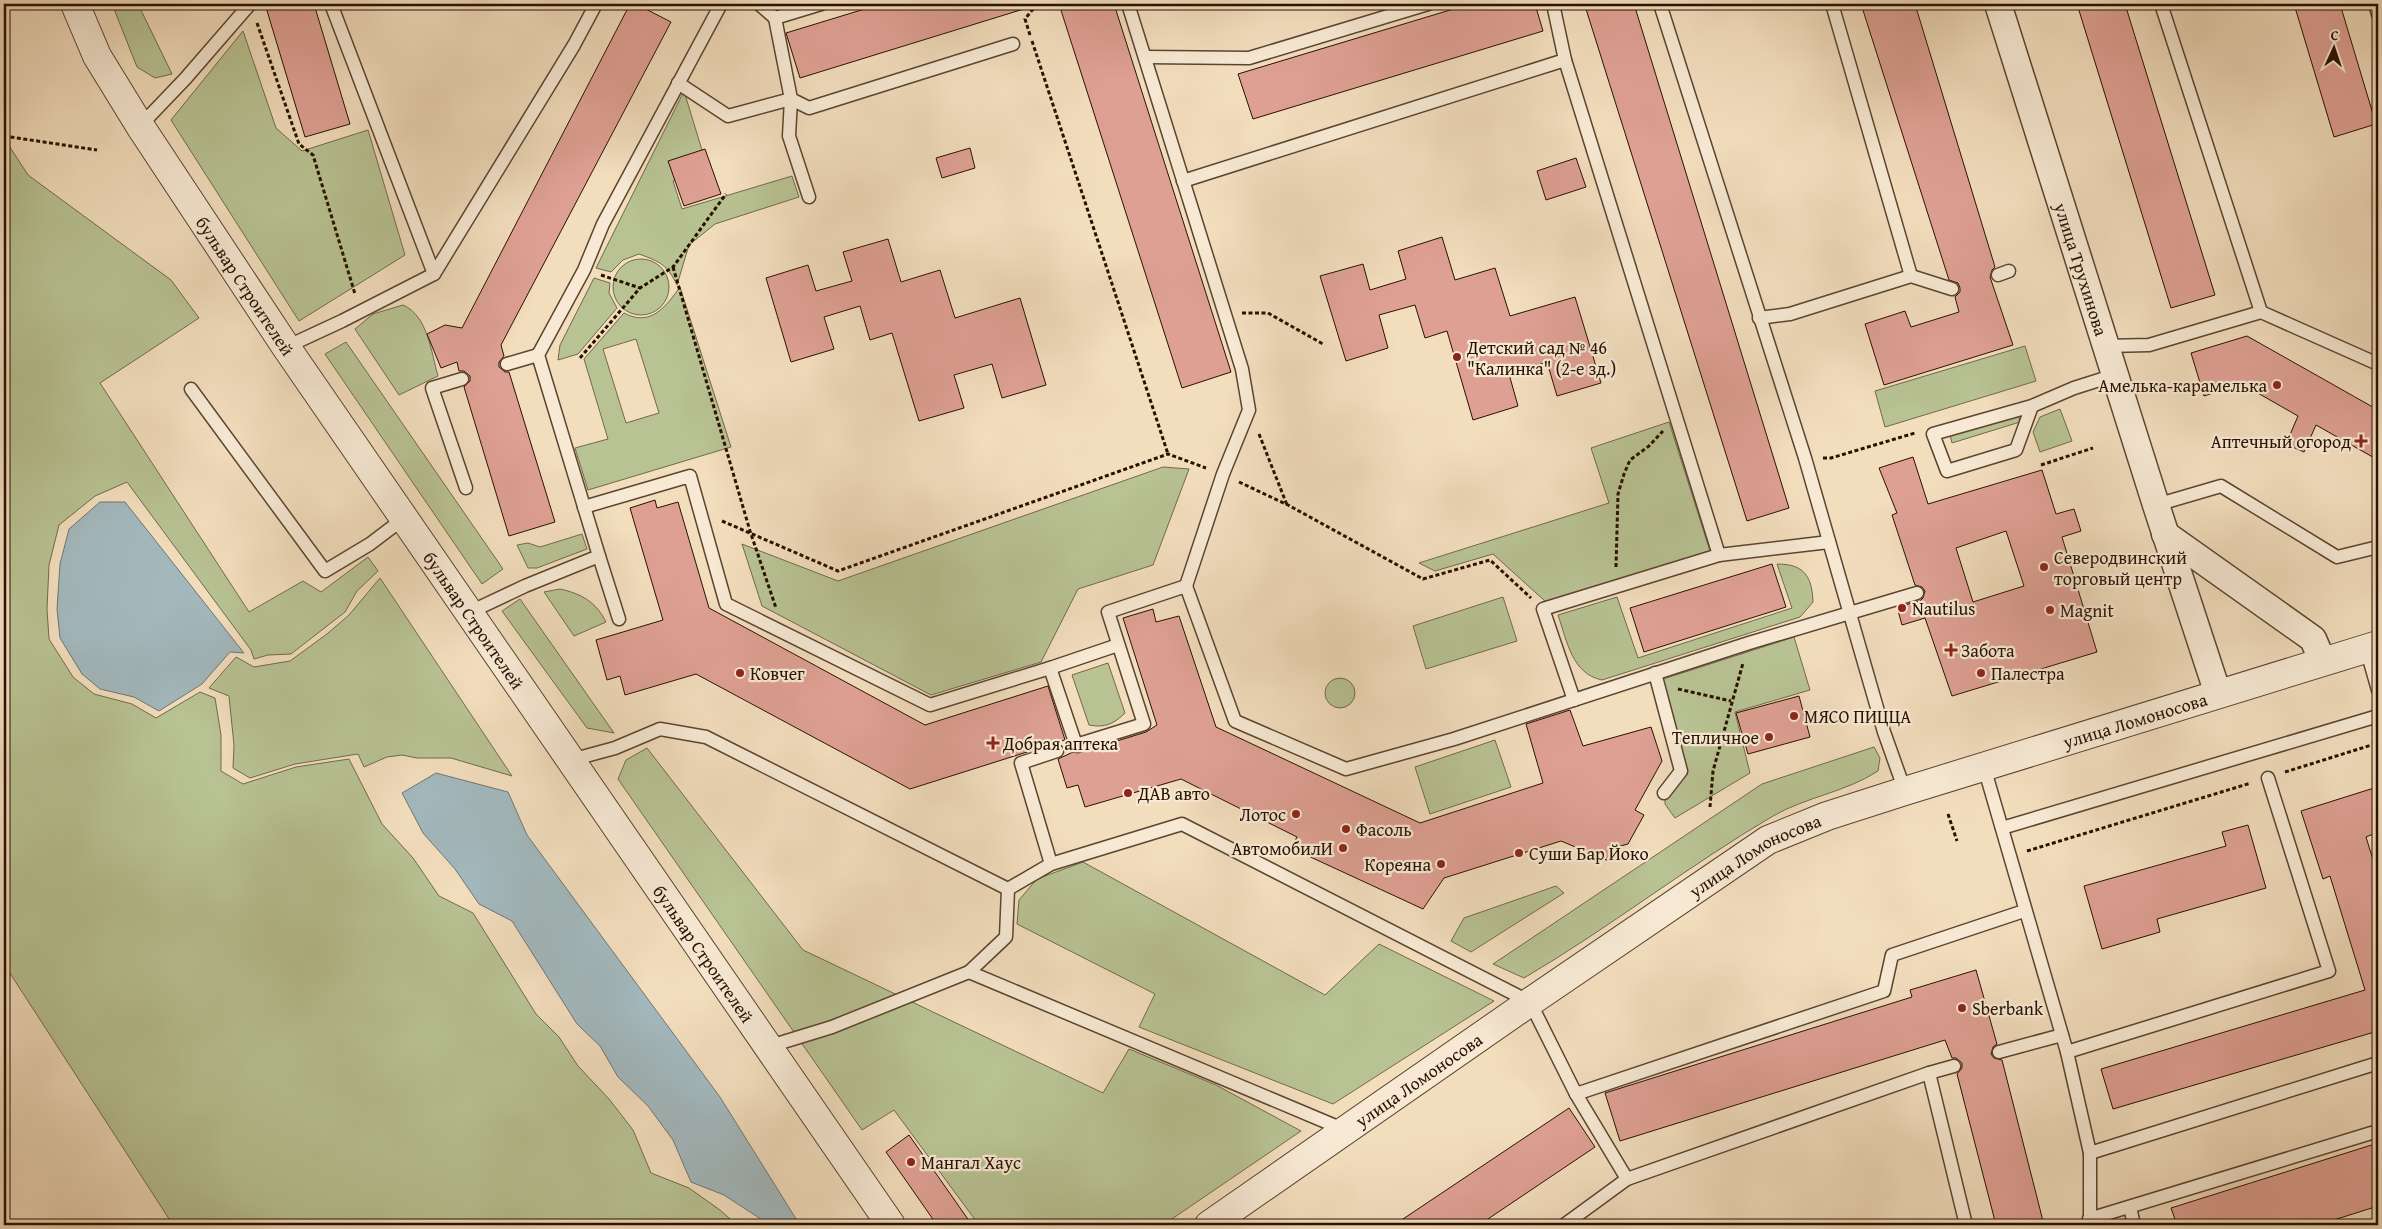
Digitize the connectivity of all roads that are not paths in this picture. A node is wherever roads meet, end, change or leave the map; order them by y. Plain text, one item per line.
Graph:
1 (75, 4) edge
2 (250, 4) edge
3 (331, 4) edge
4 (596, 4) edge
5 (722, 4) edge
6 (759, 4) edge
7 (821, 4) edge
8 (1128, 4) edge
9 (1428, 4) edge
10 (1553, 4) edge
11 (1660, 4) edge
12 (1832, 4) edge
13 (1998, 4) edge
14 (2161, 4) edge
15 (2375, 4) edge
16 (2378, 14) edge
17 (775, 18) junction
18 (1013, 44) dead end
19 (1146, 58) junction
20 (1565, 60) junction
21 (678, 83) junction
22 (791, 99) junction
23 (140, 126) junction
24 (1183, 182) junction
25 (809, 197) dead end
26 (434, 274) junction
27 (1911, 276) junction
28 (1952, 289) dead end
29 (2261, 312) junction
30 (1759, 318) junction
31 (2106, 346) junction
32 (286, 347) junction
33 (538, 355) junction
34 (507, 364) dead end
35 (2378, 364) edge
36 (2115, 375) junction
37 (462, 379) dead end
38 (191, 389) dead end
39 (2032, 406) junction
40 (466, 488) dead end
41 (2156, 505) junction
42 (584, 507) junction
43 (403, 520) junction
44 (2165, 534) junction
45 (1829, 542) junction
46 (2378, 547) edge
47 (1719, 555) junction
48 (599, 556) junction
49 (1186, 586) junction
50 (1917, 593) dead end
51 (1850, 611) junction
52 (470, 612) junction
53 (618, 619) dead end
54 (1118, 645) junction
55 (2372, 646) edge
56 (2322, 660) junction
57 (1050, 668) junction
58 (1655, 673) junction
59 (2378, 690) edge
60 (2218, 694) junction
61 (1574, 700) junction
62 (2378, 716) edge
63 (1066, 748) junction
64 (571, 760) junction
65 (1984, 768) junction
66 (2268, 778) road end
67 (1905, 791) junction
68 (1664, 793) dead end
69 (2002, 828) junction
70 (1051, 864) junction
71 (1008, 889) junction
72 (2024, 911) junction
73 (969, 972) junction
74 (1530, 1002) junction
75 (2062, 1035) junction
76 (767, 1047) junction
77 (2000, 1052) dead end
78 (2067, 1052) junction
79 (2378, 1063) edge
80 (1954, 1066) dead end
81 (1929, 1073) junction
82 (1576, 1094) junction
83 (1348, 1131) junction
84 (2378, 1131) edge
85 (2090, 1153) junction
86 (1627, 1179) junction
87 (2130, 1207) junction
88 (2090, 1222) edge
89 (891, 1225) edge
90 (1209, 1225) edge
91 (1564, 1225) edge
92 (1966, 1225) edge
93 (2134, 1225) edge

1 - 23 street, бульвар Строителей
2 - 23 lane
3 - 26 lane
4 - 26 lane
5 - 21 lane
6 - 17 lane
7 - 17 lane
8 - 19 lane
9 - 19 lane
10 - 20 lane
11 - 30 lane
12 - 27 lane
13 - 31 street, улица Трухинова
14 - 29 lane
15 - 16 lane
17 - 22 lane
18 - 22 lane
19 - 24 lane
20 - 24 lane
20 - 47 lane
21 - 22 lane
21 - 33 lane
22 - 25 lane
23 - 32 street, бульвар Строителей
24 - 49 lane
26 - 32 lane
27 - 28 lane
27 - 30 lane
29 - 31 lane
29 - 35 lane
30 - 45 lane
31 - 36 street, улица Трухинова
32 - 43 street, бульвар Строителей
33 - 34 lane
33 - 42 lane
36 - 39 lane
36 - 41 street, улица Трухинова
37 - 40 lane
38 - 43 lane
39 - 39 lane
41 - 44 street, улица Трухинова
41 - 46 lane
42 - 48 lane
42 - 57 lane
43 - 52 street, бульвар Строителей
44 - 56 street
44 - 60 street, улица Трухинова
45 - 47 lane
45 - 51 lane
47 - 61 lane
48 - 52 lane
48 - 53 lane
49 - 54 lane
49 - 61 lane
50 - 51 lane
51 - 58 lane
51 - 67 lane
52 - 64 street, бульвар Строителей
54 - 57 lane
54 - 63 lane
55 - 56 street, улица Ломоносова
55 - 59 lane
56 - 60 street, улица Ломоносова
57 - 63 lane
58 - 61 lane
58 - 68 lane
60 - 65 street, улица Ломоносова
62 - 69 lane
63 - 70 lane
64 - 71 lane
64 - 76 street, бульвар Строителей
65 - 67 street, улица Ломоносова
65 - 69 lane
66 - 78 lane
67 - 74 street, улица Ломоносова
69 - 72 lane
70 - 71 lane
70 - 74 lane
71 - 73 lane
72 - 75 lane
72 - 82 lane
73 - 76 lane
73 - 83 lane
74 - 82 lane
74 - 83 street, улица Ломоносова
75 - 77 lane
75 - 78 lane
76 - 89 street, бульвар Строителей
78 - 85 lane
79 - 85 lane
80 - 81 lane
81 - 86 lane
81 - 92 lane
82 - 86 lane
83 - 90 street, улица Ломоносова
84 - 87 lane
85 - 88 lane
86 - 91 lane
87 - 88 lane
87 - 93 lane

